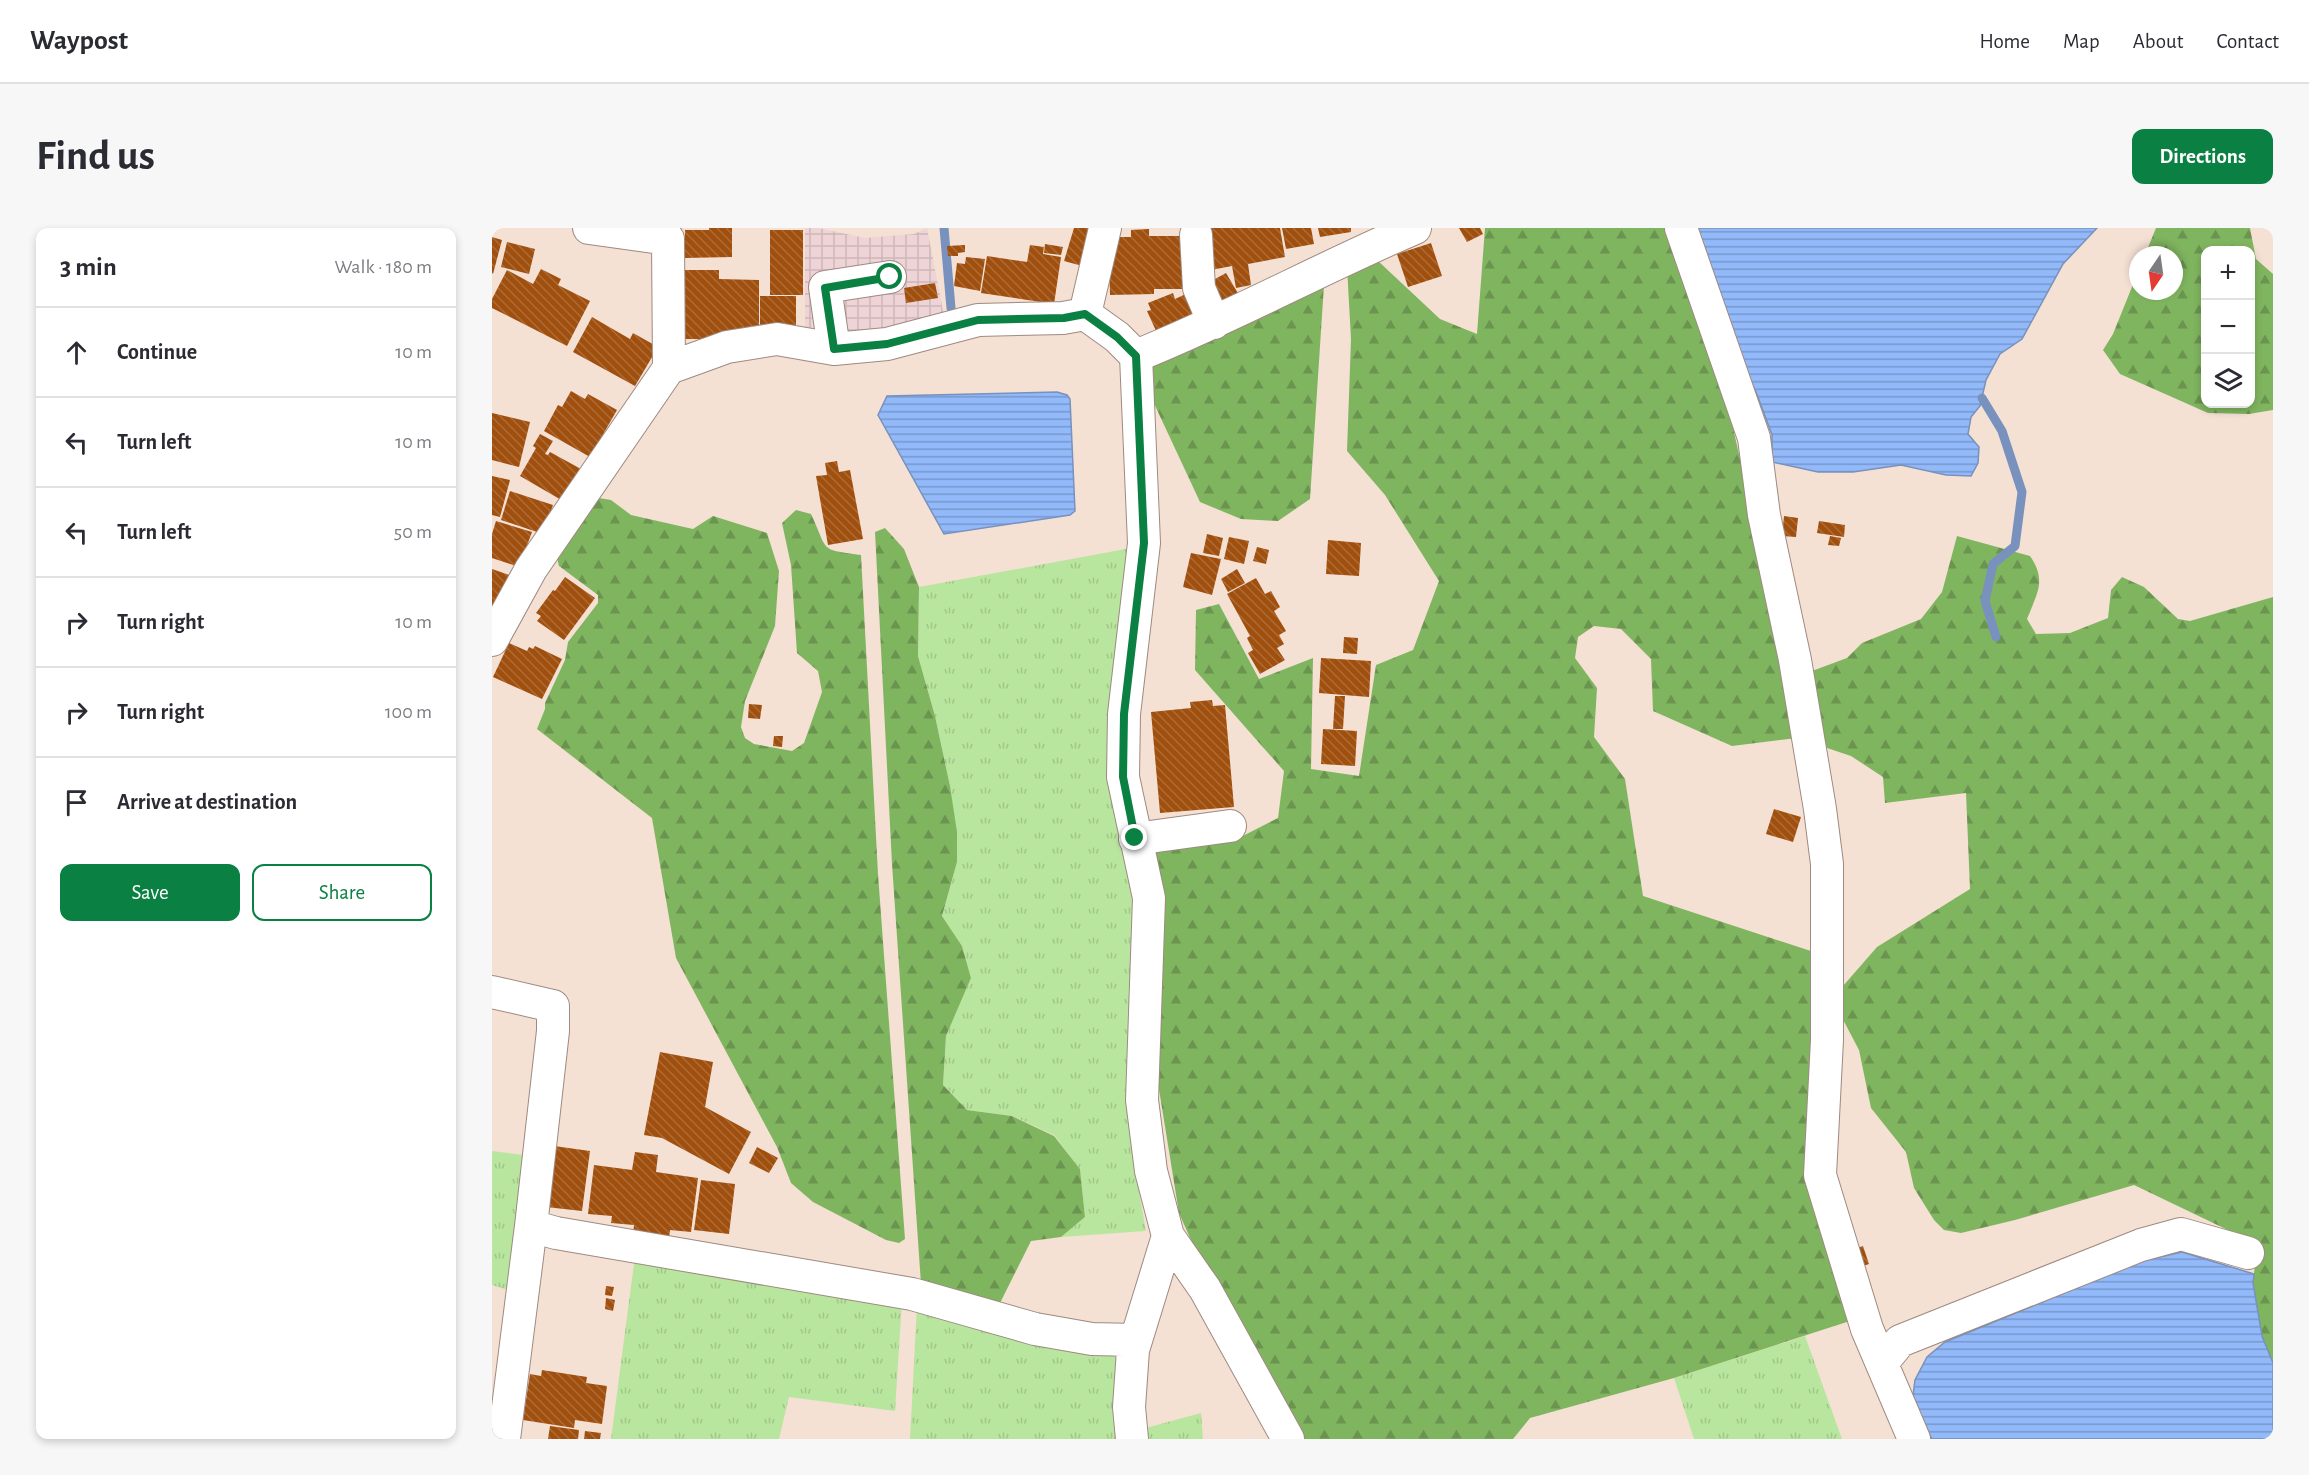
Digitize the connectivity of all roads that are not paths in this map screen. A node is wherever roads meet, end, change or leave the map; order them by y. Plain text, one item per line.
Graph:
1 (590, 228) edge
2 (1105, 228) edge
3 (1415, 228) edge
4 (1681, 228) edge
5 (671, 234) edge
6 (1196, 235) dead end
7 (1378, 235) edge
8 (890, 277) dead end
9 (1085, 314) junction
10 (1214, 323) junction
11 (834, 349) junction
12 (1136, 356) junction
13 (669, 368) junction
14 (492, 640) edge
15 (1230, 826) dead end
16 (1135, 838) junction
17 (492, 992) edge
18 (531, 1226) junction
19 (1168, 1236) junction
20 (2248, 1253) dead end
21 (1136, 1340) junction
22 (1882, 1363) junction
23 (504, 1439) edge
24 (1132, 1439) edge
25 (1288, 1439) edge
26 (1914, 1439) edge

1 - 5 street
2 - 9 street
3 - 7 street
4 - 22 street
5 - 13 street
6 - 10 street
7 - 10 street
8 - 11 street
9 - 11 street
9 - 12 street
10 - 12 street
11 - 13 street
12 - 16 street
13 - 14 street
15 - 16 street
16 - 19 street
17 - 18 street
18 - 21 street
18 - 23 street
19 - 21 street
19 - 25 street
20 - 22 street
21 - 24 street
22 - 26 street

